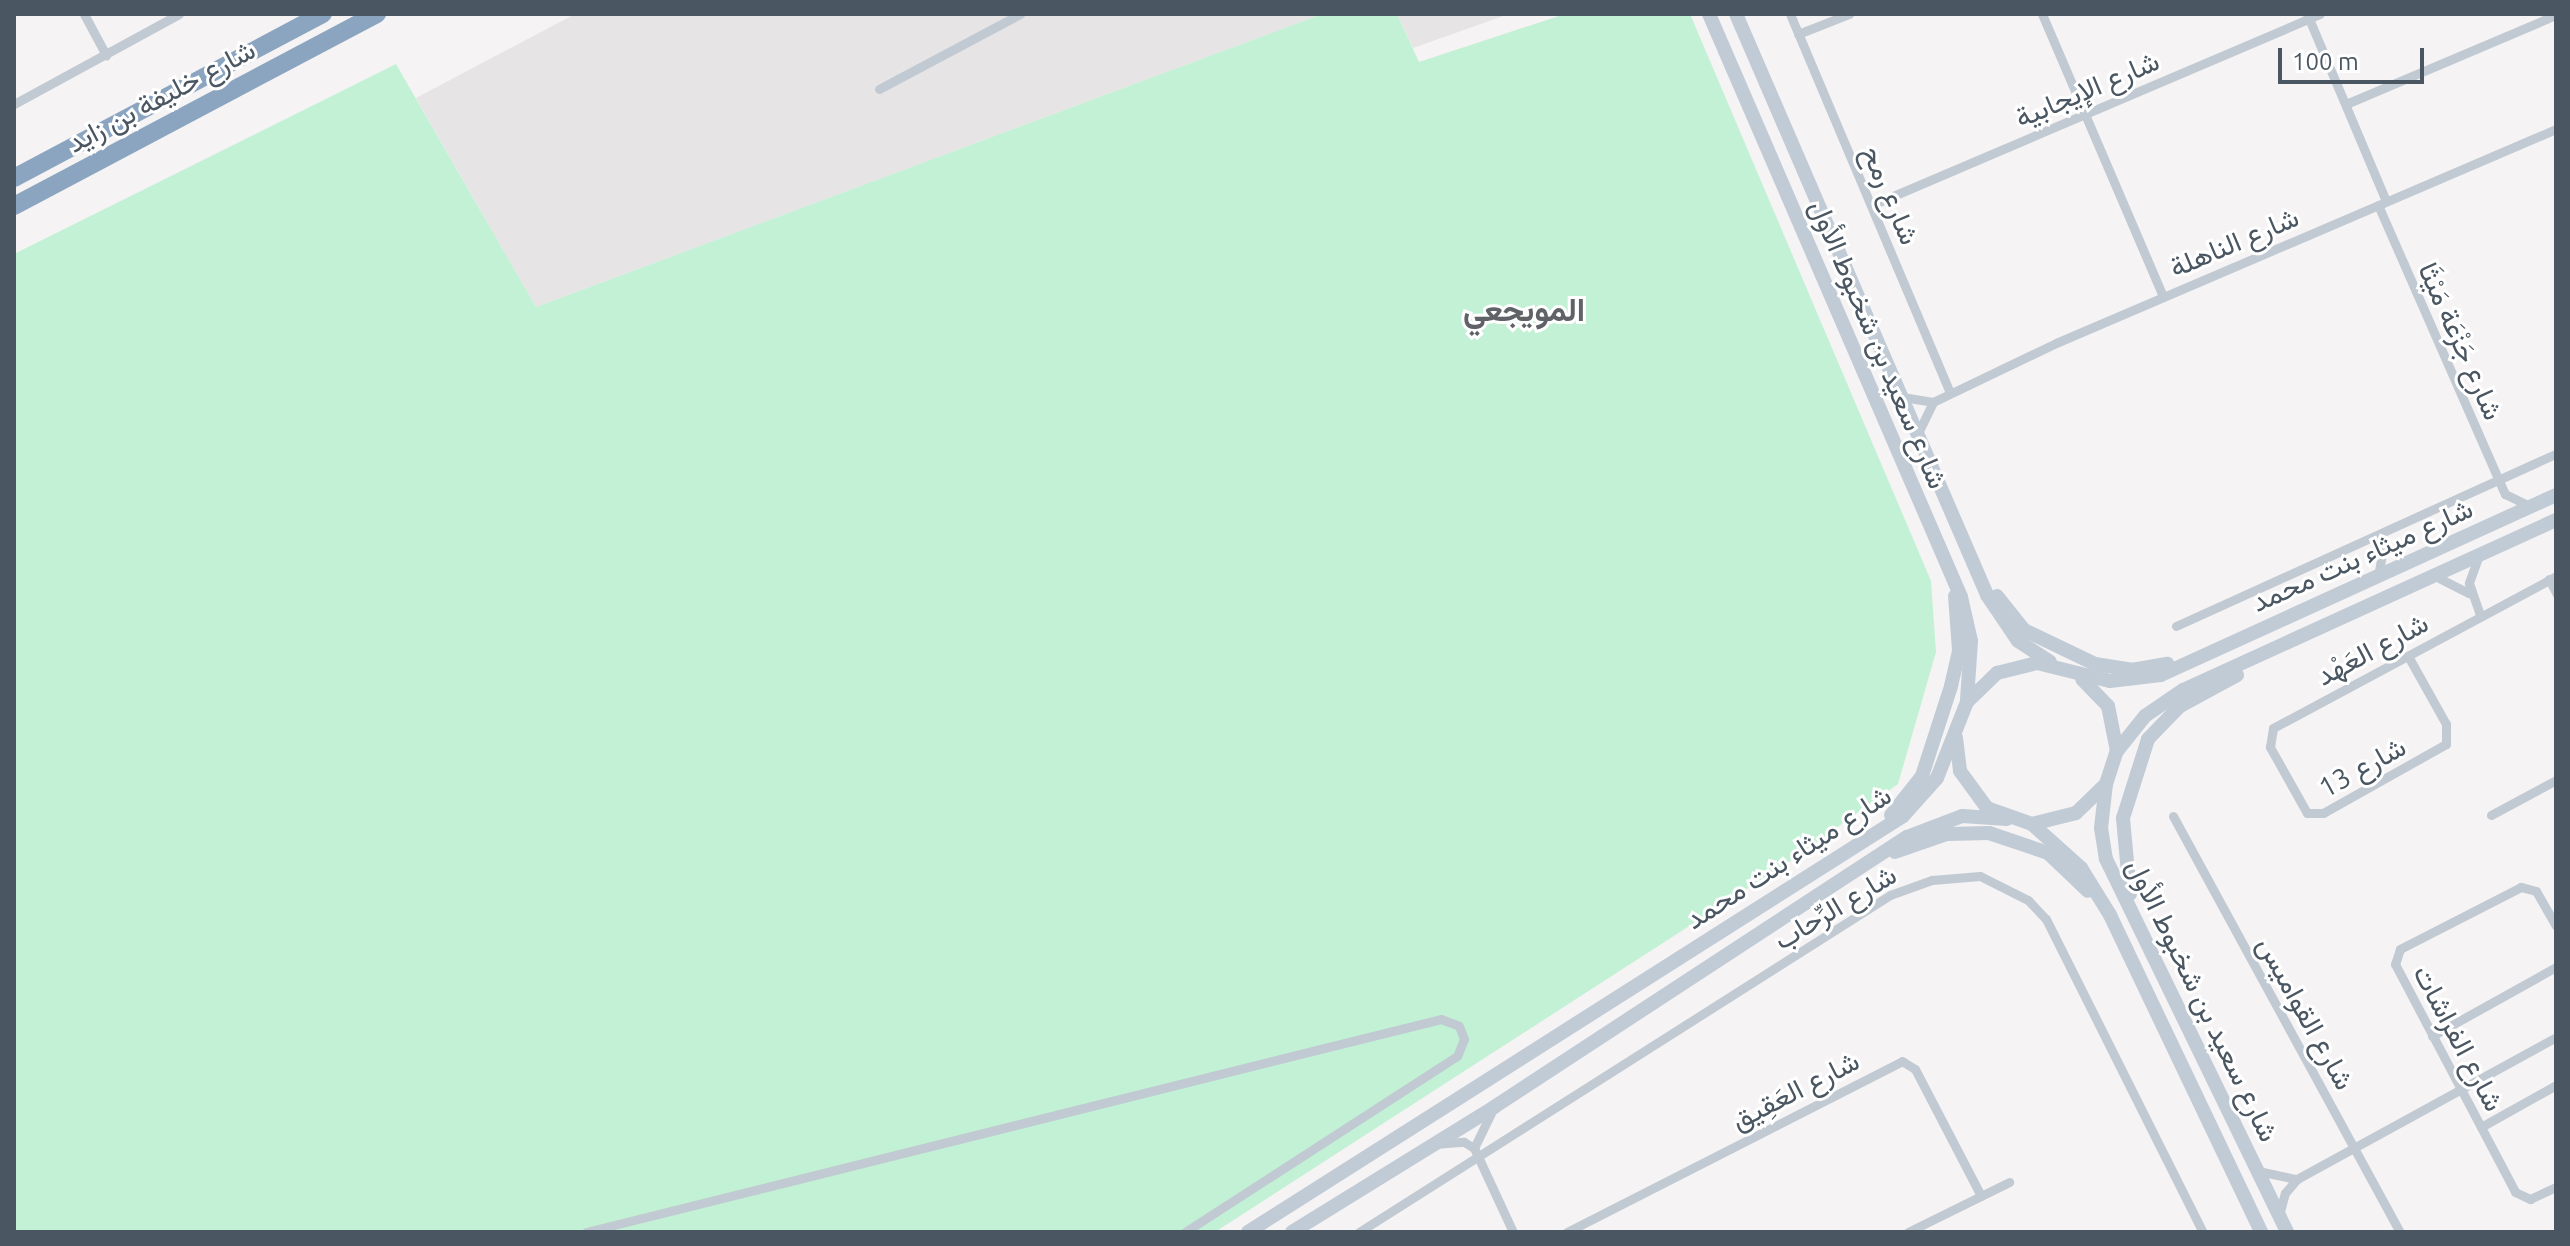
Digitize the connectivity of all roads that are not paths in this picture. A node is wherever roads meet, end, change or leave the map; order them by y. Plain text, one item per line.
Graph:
1 (84, 14) edge
2 (179, 14) edge
3 (323, 14) edge
4 (377, 14) edge
5 (1020, 14) edge
6 (1709, 14) edge
7 (1736, 14) edge
8 (1790, 14) edge
9 (1849, 14) edge
10 (2042, 14) edge
11 (2320, 14) edge
12 (2556, 15) edge
13 (2308, 16) edge
14 (1798, 34) junction
15 (106, 55) junction
16 (879, 89) dead end
17 (14, 104) edge
18 (2346, 104) junction
19 (2086, 115) junction
20 (2556, 129) edge
21 (14, 178) edge
22 (2382, 203) junction
23 (1872, 205) junction
24 (14, 206) edge
25 (2163, 296) junction
26 (1950, 393) junction
27 (1896, 394) junction
28 (1933, 402) junction
29 (1917, 440) junction
30 (2556, 454) edge
31 (2499, 481) junction
32 (2505, 494) junction
33 (2556, 495) edge
34 (2532, 506) junction
35 (2556, 520) edge
36 (2498, 522) junction
37 (2376, 536) junction
38 (2382, 554) junction
39 (2479, 555) junction
40 (2404, 564) junction
41 (1978, 571) junction
42 (2435, 576) junction
43 (2378, 577) junction
44 (2552, 578) edge
45 (1953, 581) junction
46 (2469, 593) junction
47 (2556, 593) edge
48 (2480, 615) junction
49 (2176, 626) dead end
50 (2238, 640) junction
51 (2261, 654) junction
52 (2408, 656) junction
53 (2057, 666) junction
54 (2076, 673) junction
55 (1967, 702) junction
56 (2284, 721) joint
57 (1957, 726) junction
58 (2117, 751) junction
59 (2556, 780) edge
60 (2106, 784) junction
61 (2491, 815) dead end
62 (2173, 816) dead end
63 (2007, 819) junction
64 (2032, 824) junction
65 (1865, 840) junction
66 (1873, 859) junction
67 (2132, 906) junction
68 (2110, 915) junction
69 (2556, 926) edge
70 (2556, 967) edge
71 (2432, 1036) junction
72 (2556, 1037) edge
73 (2556, 1085) edge
74 (2461, 1089) junction
75 (1494, 1107) junction
76 (2481, 1127) junction
77 (1433, 1144) junction
78 (2354, 1147) junction
79 (1476, 1152) junction
80 (2256, 1170) junction
81 (2297, 1179) junction
82 (2009, 1182) dead end
83 (2556, 1187) edge
84 (1981, 1196) junction
85 (2253, 1215) junction
86 (2279, 1217) junction
87 (586, 1232) edge
88 (1185, 1232) edge
89 (1248, 1232) edge
90 (1292, 1232) edge
91 (1359, 1232) edge
92 (1513, 1232) edge
93 (1567, 1232) edge
94 (1908, 1232) edge
95 (2203, 1232) edge
96 (2251, 1232) edge
97 (2261, 1232) edge
98 (2287, 1232) edge
99 (2400, 1232) edge

1 - 15 street
2 - 15 street
3 - 21 highway, شارع خليفة بن زايد
4 - 24 highway, شارع خليفة بن زايد
5 - 16 street
6 - 45 main road, شارع سعيد بن شخبوط الأول
7 - 27 main road, شارع سعيد بن شخبوط الأول
8 - 14 street, شارع رمح
9 - 14 street
10 - 19 street
11 - 13 street, شارع الإيجابية
12 - 18 street
13 - 18 street, شارع جَزْعَة مَيْثَا
13 - 19 street, شارع الإيجابية
14 - 23 street, شارع رمح
15 - 17 street
18 - 22 street, شارع جَزْعَة مَيْثَا
19 - 23 street, شارع الإيجابية
19 - 25 street
20 - 22 street, شارع الناهلة
22 - 25 street, شارع الناهلة
22 - 31 street, شارع جَزْعَة مَيْثَا
23 - 26 street, شارع رمح
25 - 26 street, شارع الناهلة
26 - 28 street, شارع الناهلة
27 - 28 street
27 - 29 main road, شارع سعيد بن شخبوط الأول
28 - 29 street
29 - 41 main road, شارع سعيد بن شخبوط الأول
30 - 31 street
31 - 32 street, شارع جَزْعَة مَيْثَا
31 - 37 street
32 - 34 street
32 - 36 street
33 - 34 main road, شارع ميثاء بنت محمد
34 - 36 main road, شارع ميثاء بنت محمد
35 - 39 main road, شارع ميثاء بنت محمد
36 - 40 main road, شارع ميثاء بنت محمد
37 - 38 street
37 - 49 street
38 - 40 street
38 - 43 street
39 - 42 main road, شارع ميثاء بنت محمد
39 - 46 street
40 - 43 main road, شارع ميثاء بنت محمد
41 - 50 main road
41 - 53 main road, شارع سعيد بن شخبوط الأول
42 - 46 street, شارع العَهْد
42 - 51 main road, شارع ميثاء بنت محمد
43 - 50 main road, شارع ميثاء بنت محمد
44 - 47 street
44 - 48 street, شارع العَهْد
45 - 55 main road, شارع سعيد بن شخبوط الأول
45 - 65 main road
46 - 48 street
48 - 52 street, شارع العَهْد
50 - 54 main road, شارع ميثاء بنت محمد
51 - 58 main road, شارع ميثاء بنت محمد
51 - 67 main road
52 - 56 street, شارع العَهْد
52 - 56 street, شارع 13
53 - 54 main road, شارع ميثاء بنت محمد
53 - 55 main road, شارع ميثاء بنت محمد
54 - 58 main road
55 - 57 main road, شارع ميثاء بنت محمد
57 - 63 main road
57 - 65 main road, شارع ميثاء بنت محمد
58 - 60 main road
59 - 61 street
60 - 64 main road
60 - 67 main road, شارع سعيد بن شخبوط الأول
62 - 78 street, شارع القواميس
63 - 64 main road
63 - 66 main road, شارع ميثاء بنت محمد
64 - 68 main road, شارع سعيد بن شخبوط الأول
65 - 89 main road, شارع ميثاء بنت محمد
66 - 68 main road
66 - 75 main road, شارع ميثاء بنت محمد
67 - 80 main road, شارع سعيد بن شخبوط الأول
68 - 85 main road, شارع سعيد بن شخبوط الأول
69 - 71 street, شارع الفراشات
70 - 71 street
71 - 74 street, شارع الفراشات
72 - 74 street
73 - 76 street
74 - 76 street, شارع الفراشات
74 - 78 street
75 - 77 main road, شارع ميثاء بنت محمد
75 - 79 street
76 - 83 street, شارع الفراشات
77 - 79 street
77 - 90 main road, شارع ميثاء بنت محمد
78 - 81 street
78 - 99 street, شارع القواميس
79 - 91 street, شارع الرِّحاب
79 - 92 street
79 - 95 street, شارع الرِّحاب
80 - 81 street
80 - 86 main road, شارع سعيد بن شخبوط الأول
81 - 86 street
82 - 84 street
84 - 93 street, شارع العَقِيق
84 - 94 street
85 - 96 street
85 - 97 main road, شارع سعيد بن شخبوط الأول
86 - 98 main road, شارع سعيد بن شخبوط الأول
87 - 88 street

